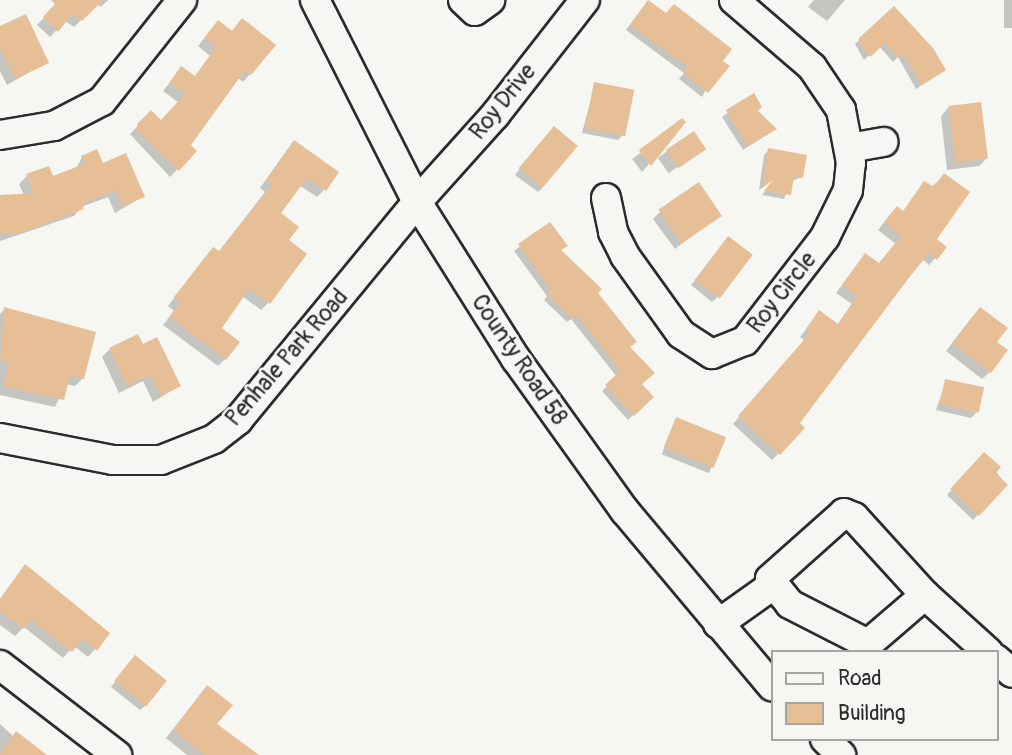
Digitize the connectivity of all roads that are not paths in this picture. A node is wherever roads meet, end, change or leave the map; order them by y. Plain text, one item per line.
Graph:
1 (183, 0) edge
2 (315, 0) edge
3 (463, 0) edge
4 (490, 0) edge
5 (585, 0) edge
6 (748, 4) edge
7 (0, 135) edge
8 (883, 142) dead end
9 (849, 148) junction
10 (607, 198) dead end
11 (417, 202) junction
12 (0, 438) edge
13 (773, 585) junction
14 (925, 595) junction
15 (718, 624) junction
16 (986, 650) edge
17 (998, 661) edge
18 (0, 665) edge
19 (1012, 673) edge
20 (771, 685) edge
21 (827, 741) edge
22 (117, 755) edge
23 (841, 755) edge

1 - 7 street
2 - 11 street, County Road 58
3 - 4 street
5 - 11 street, Roy Drive
6 - 9 street, Roy Circle
8 - 9 street
9 - 10 street, Roy Circle
11 - 12 street, Penhale Park Road
11 - 15 street, County Road 58
13 - 14 street
13 - 14 street
13 - 15 street
14 - 16 street
15 - 20 street, County Road 58
17 - 19 street
18 - 22 street
21 - 23 street

